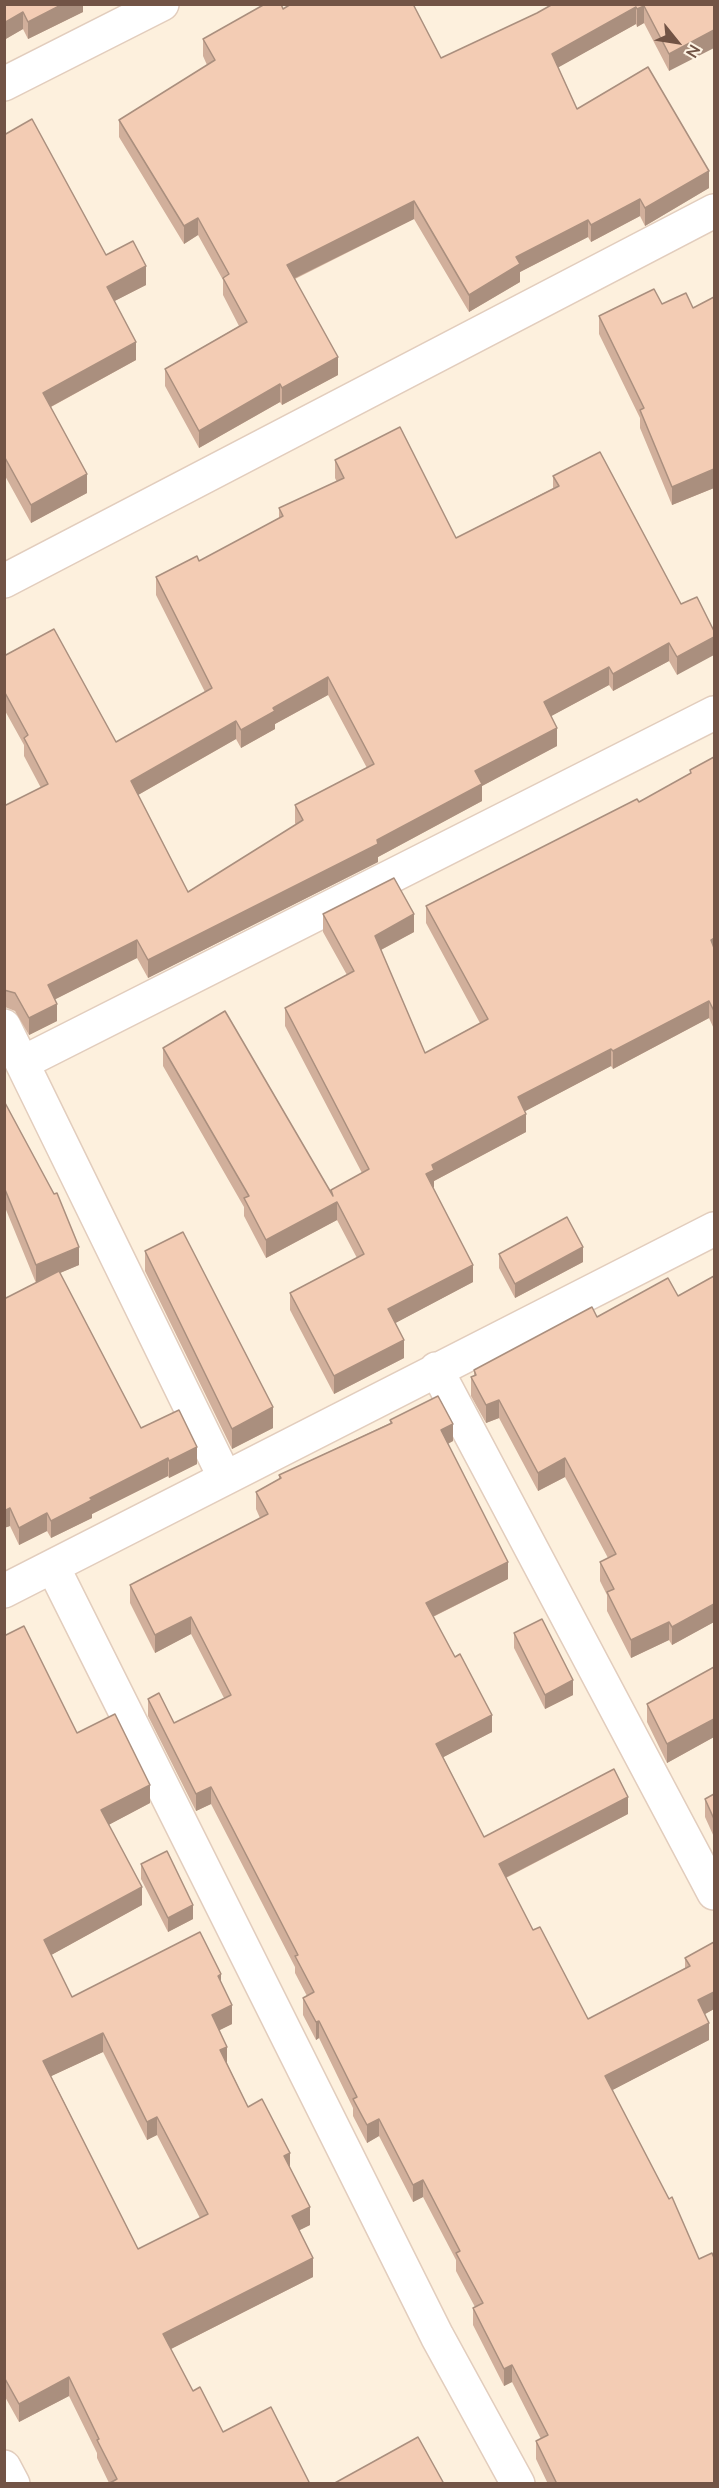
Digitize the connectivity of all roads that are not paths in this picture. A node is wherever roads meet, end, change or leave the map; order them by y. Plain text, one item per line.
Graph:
1 (162, 4) edge
2 (4, 84) edge
3 (714, 211) edge
4 (4, 581) edge
5 (714, 713) edge
6 (4, 1026) edge
7 (24, 1062) junction
8 (714, 1229) edge
9 (436, 1369) junction
10 (225, 1478) junction
11 (53, 1567) junction
12 (4, 1591) edge
13 (714, 1893) edge
14 (4, 2467) edge
15 (13, 2484) edge
16 (518, 2484) edge

1 - 2 street
3 - 4 street
5 - 7 street
6 - 7 street
7 - 10 street
8 - 9 street
9 - 10 street
9 - 13 street
10 - 11 street
11 - 12 street
11 - 16 street
14 - 15 street

